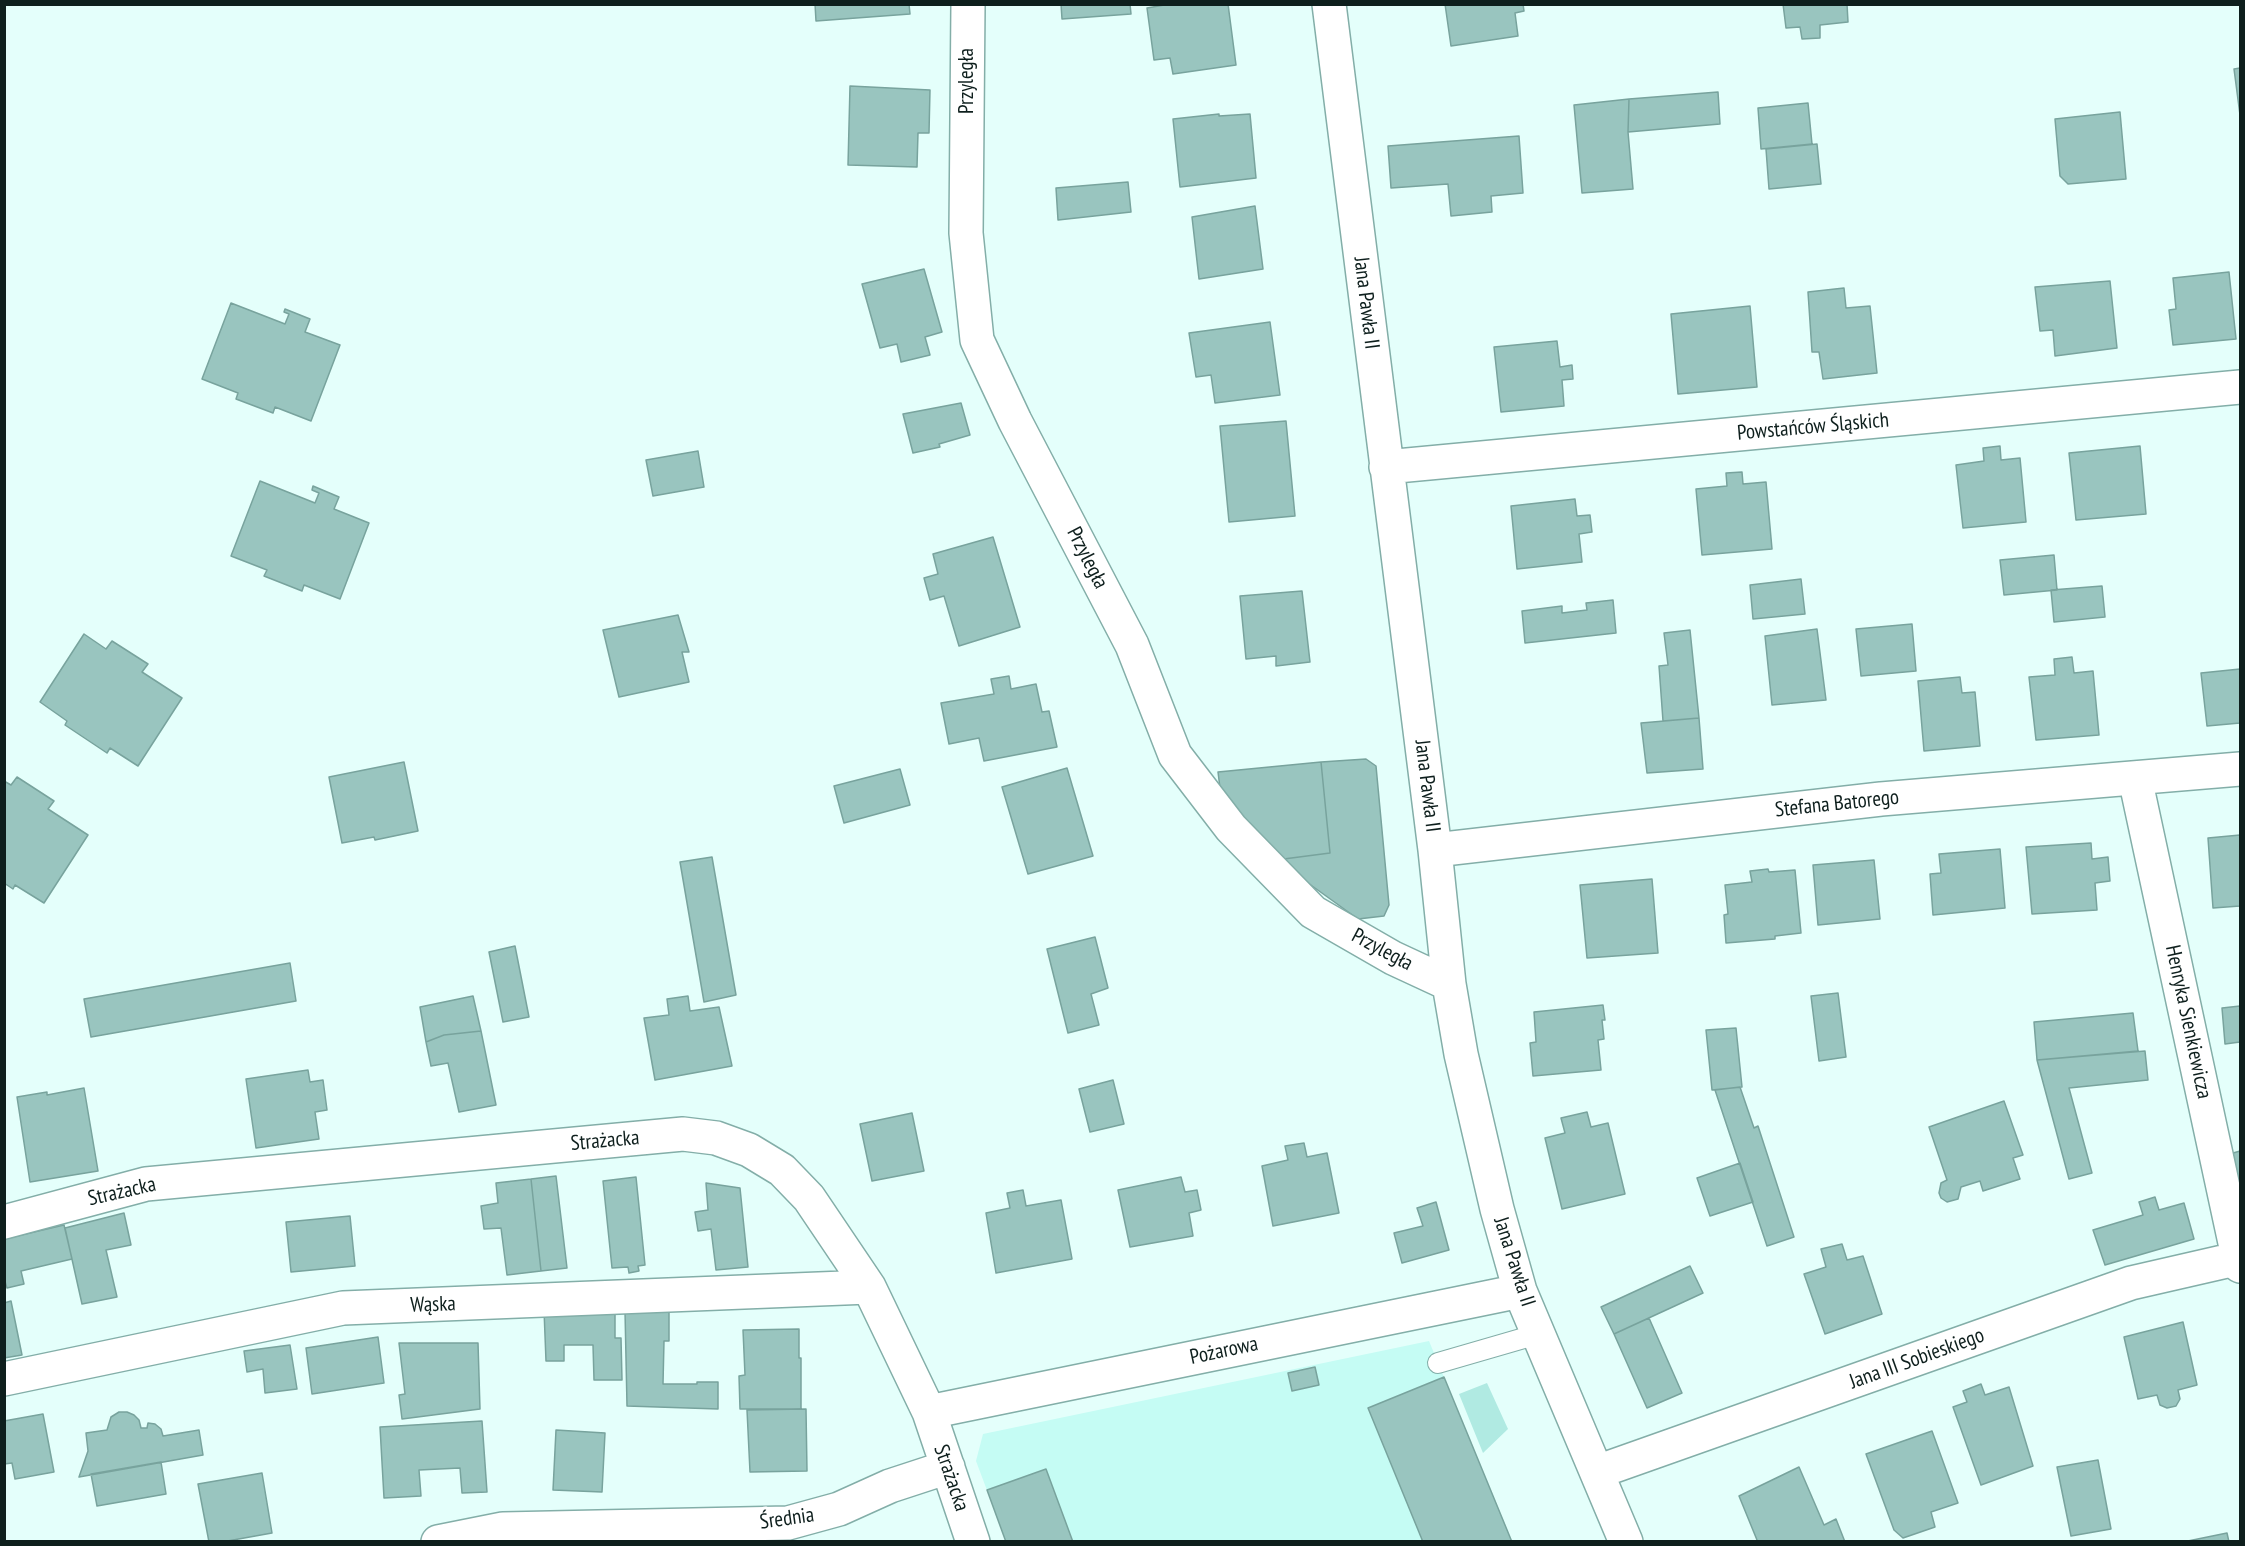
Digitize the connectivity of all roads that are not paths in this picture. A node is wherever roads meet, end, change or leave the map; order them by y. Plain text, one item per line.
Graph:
1 (968, 4) edge
2 (1329, 4) edge
3 (2241, 387) edge
4 (1386, 467) junction
5 (2241, 770) edge
6 (2135, 778) junction
7 (1435, 850) junction
8 (1449, 984) junction
9 (4, 1222) edge
10 (2240, 1261) edge
11 (869, 1287) junction
12 (1520, 1290) junction
13 (1538, 1334) junction
14 (1438, 1363) dead end
15 (4, 1379) edge
16 (929, 1412) junction
17 (948, 1467) junction
18 (1597, 1472) junction
19 (438, 1542) edge
20 (973, 1542) edge
21 (1626, 1542) edge

1 - 8 street, Przyległa
2 - 4 street, Jana Pawła II
3 - 4 street, Powstańców Śląskich
4 - 7 street, Jana Pawła II
5 - 6 street, Stefana Batorego
6 - 7 street, Stefana Batorego
6 - 10 street, Henryka Sienkiewicza
7 - 8 street, Jana Pawła II
8 - 12 street, Jana Pawła II
9 - 11 street, Strażacka
10 - 18 street, Jana III Sobieskiego
11 - 15 street, Wąska
11 - 16 street, Strażacka
12 - 13 street, Jana Pawła II
12 - 16 street, Pożarowa
13 - 14 lane
13 - 18 street, Jana Pawła II
16 - 17 street, Strażacka
17 - 19 street, Średnia
17 - 20 street, Strażacka
18 - 21 street, Jana Pawła II

